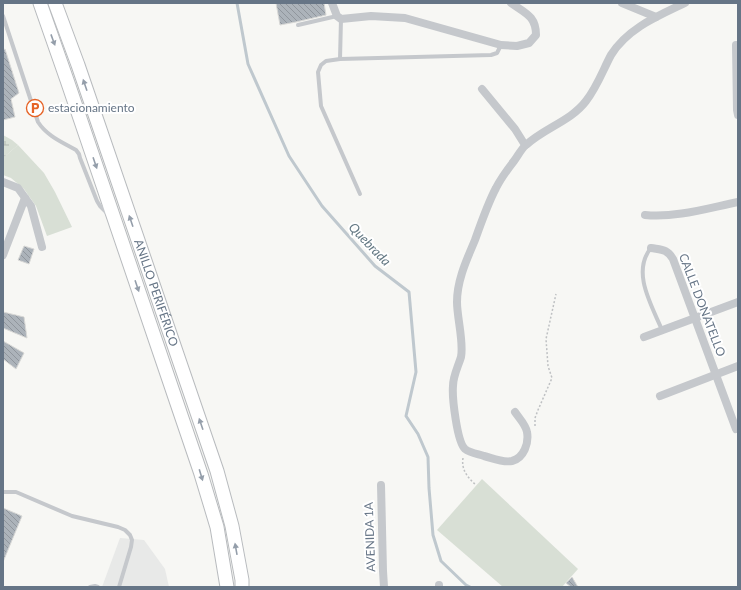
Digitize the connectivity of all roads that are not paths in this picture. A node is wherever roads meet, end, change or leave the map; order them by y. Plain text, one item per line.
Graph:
1 (40, 3) edge
2 (55, 3) edge
3 (332, 3) edge
4 (512, 3) edge
5 (622, 3) edge
6 (685, 3) edge
7 (3, 16) edge
8 (339, 17) junction
9 (656, 17) junction
10 (298, 25) dead end
11 (501, 45) junction
12 (736, 45) dead end
13 (340, 59) junction
14 (482, 89) dead end
15 (738, 115) edge
16 (525, 146) junction
17 (3, 182) edge
18 (360, 194) dead end
19 (25, 198) junction
20 (738, 202) edge
21 (645, 215) dead end
22 (114, 218) junction
23 (42, 247) dead end
24 (651, 248) joint
25 (3, 255) edge
26 (738, 302) edge
27 (695, 318) junction
28 (662, 330) junction
29 (644, 337) dead end
30 (738, 366) edge
31 (716, 374) junction
32 (660, 396) dead end
33 (516, 412) dead end
34 (736, 429) dead end
35 (381, 485) dead end
36 (3, 492) edge
37 (90, 587) edge
38 (98, 587) edge
39 (120, 587) edge
40 (226, 587) edge
41 (242, 587) edge
42 (384, 587) edge

1 -> 22 highway, ANILLO PERIFÉRICO
41 -> 2 highway, ANILLO PERIFÉRICO
3 - 8 street
4 - 11 street
5 - 9 street
6 - 9 street
7 - 22 lane
8 - 10 lane
8 - 11 street
8 - 13 lane
9 - 16 street
11 - 13 lane
12 - 15 street
13 - 18 lane
14 - 16 street
16 - 33 street
17 - 19 street
19 - 23 street
19 - 25 street
20 - 21 street
22 -> 40 highway, ANILLO PERIFÉRICO
24 - 27 street, CALLE DONATELLO
24 - 28 lane
26 - 27 street
27 - 28 street
27 - 31 street, CALLE DONATELLO
28 - 29 street
30 - 31 street
31 - 32 street
31 - 34 street, CALLE DONATELLO
35 - 42 street, AVENIDA 1A
36 - 39 lane
37 - 38 lane

